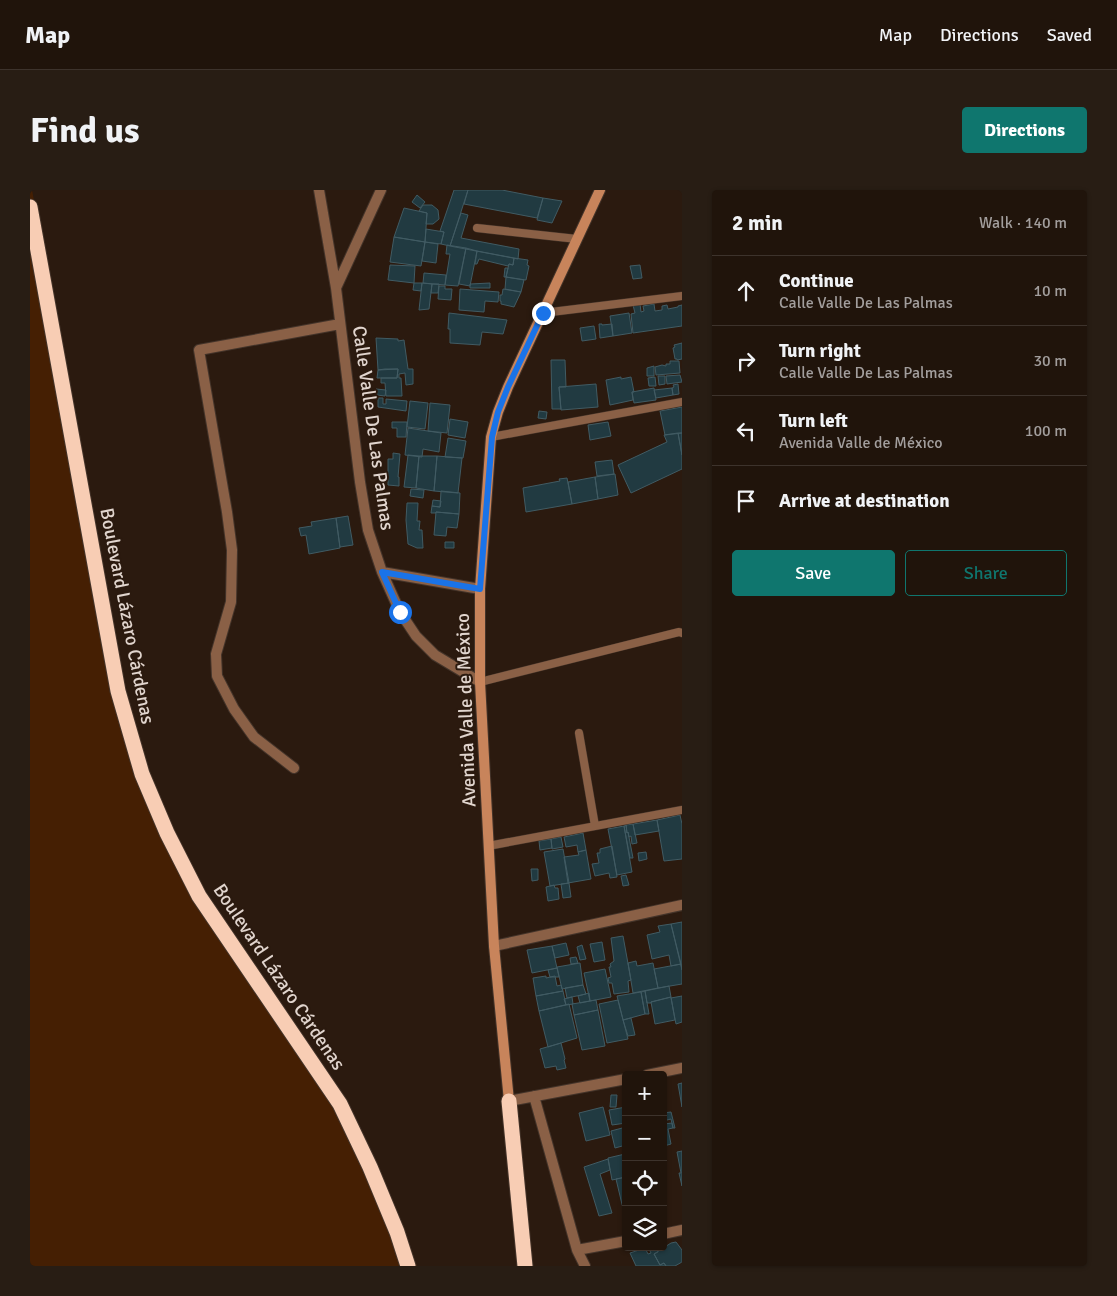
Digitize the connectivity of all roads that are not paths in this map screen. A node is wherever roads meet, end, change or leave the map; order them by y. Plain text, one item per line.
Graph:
1 (319, 190) edge
2 (381, 190) edge
3 (600, 190) edge
4 (30, 207) edge
5 (477, 228) dead end
6 (577, 238) junction
7 (336, 288) junction
8 (682, 296) edge
9 (543, 313) junction
10 (340, 324) junction
11 (682, 402) edge
12 (492, 437) junction
13 (382, 572) junction
14 (480, 589) junction
15 (682, 633) edge
16 (480, 682) junction
17 (579, 733) dead end
18 (294, 768) dead end
19 (682, 810) edge
20 (595, 826) junction
21 (488, 846) junction
22 (682, 905) edge
23 (494, 946) junction
24 (682, 1068) edge
25 (667, 1071) edge
26 (622, 1080) edge
27 (534, 1096) junction
28 (509, 1101) junction
29 (682, 1230) edge
30 (667, 1233) edge
31 (622, 1242) edge
32 (577, 1250) junction
33 (408, 1266) edge
34 (525, 1266) edge
35 (585, 1266) edge

1 - 7 street, Calle Valle De Las Palmas
2 - 7 street
3 - 6 main road, Avenida Valle de México
4 - 33 highway, Boulevard Lázaro Cárdenas
5 - 6 lane
6 - 9 main road, Avenida Valle de México
7 - 10 street, Calle Valle De Las Palmas
8 - 9 lane
9 - 12 main road, Avenida Valle de México
10 - 13 street, Calle Valle De Las Palmas
10 - 18 street
11 - 12 lane
12 - 14 main road, Avenida Valle de México
13 - 14 street
13 - 16 street, Calle Valle De Las Palmas
14 - 16 main road, Avenida Valle de México
15 - 16 lane
16 - 21 main road, Avenida Valle de México
17 - 20 lane
19 - 20 lane
20 - 21 lane
21 - 23 main road, Avenida Valle de México
22 - 23 street
23 - 28 main road, Avenida Valle de México
24 - 25 street
26 - 27 street
27 - 28 street
27 - 32 street
28 - 34 highway
29 - 30 street
31 - 32 street
32 - 35 street

